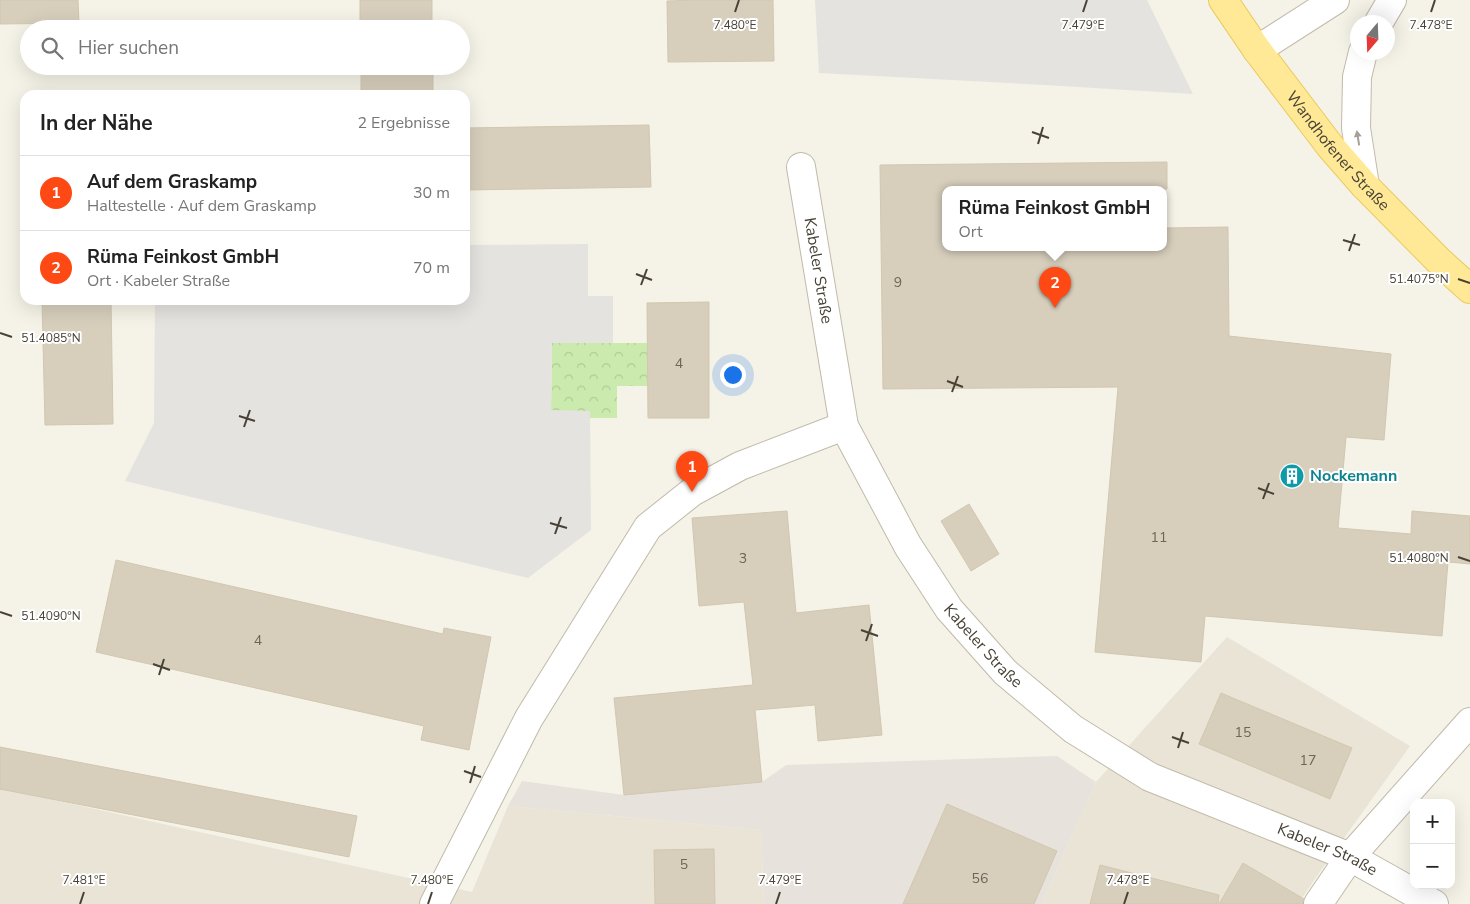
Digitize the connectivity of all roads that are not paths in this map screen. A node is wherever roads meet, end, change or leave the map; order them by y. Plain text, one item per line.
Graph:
1 (1223, 0) edge
2 (1335, 0) edge
3 (1392, 0) edge
4 (1383, 15) edge
5 (1257, 50) junction
6 (1361, 60) edge
7 (801, 167) dead end
8 (1365, 186) junction
9 (1470, 289) edge
10 (844, 426) junction
11 (1470, 722) edge
12 (1350, 857) junction
13 (434, 904) edge
14 (1318, 904) edge
15 (1434, 904) edge

1 - 5 main road, Wandhofener Straße
2 - 5 street
3 - 4 street
5 - 8 main road, Wandhofener Straße
8 -> 6 street
7 - 10 street, Kabeler Straße
8 - 9 main road, Wandhofener Straße
10 - 12 street, Kabeler Straße
10 - 13 street
11 - 12 street
12 - 14 street
12 - 15 street, Kabeler Straße

